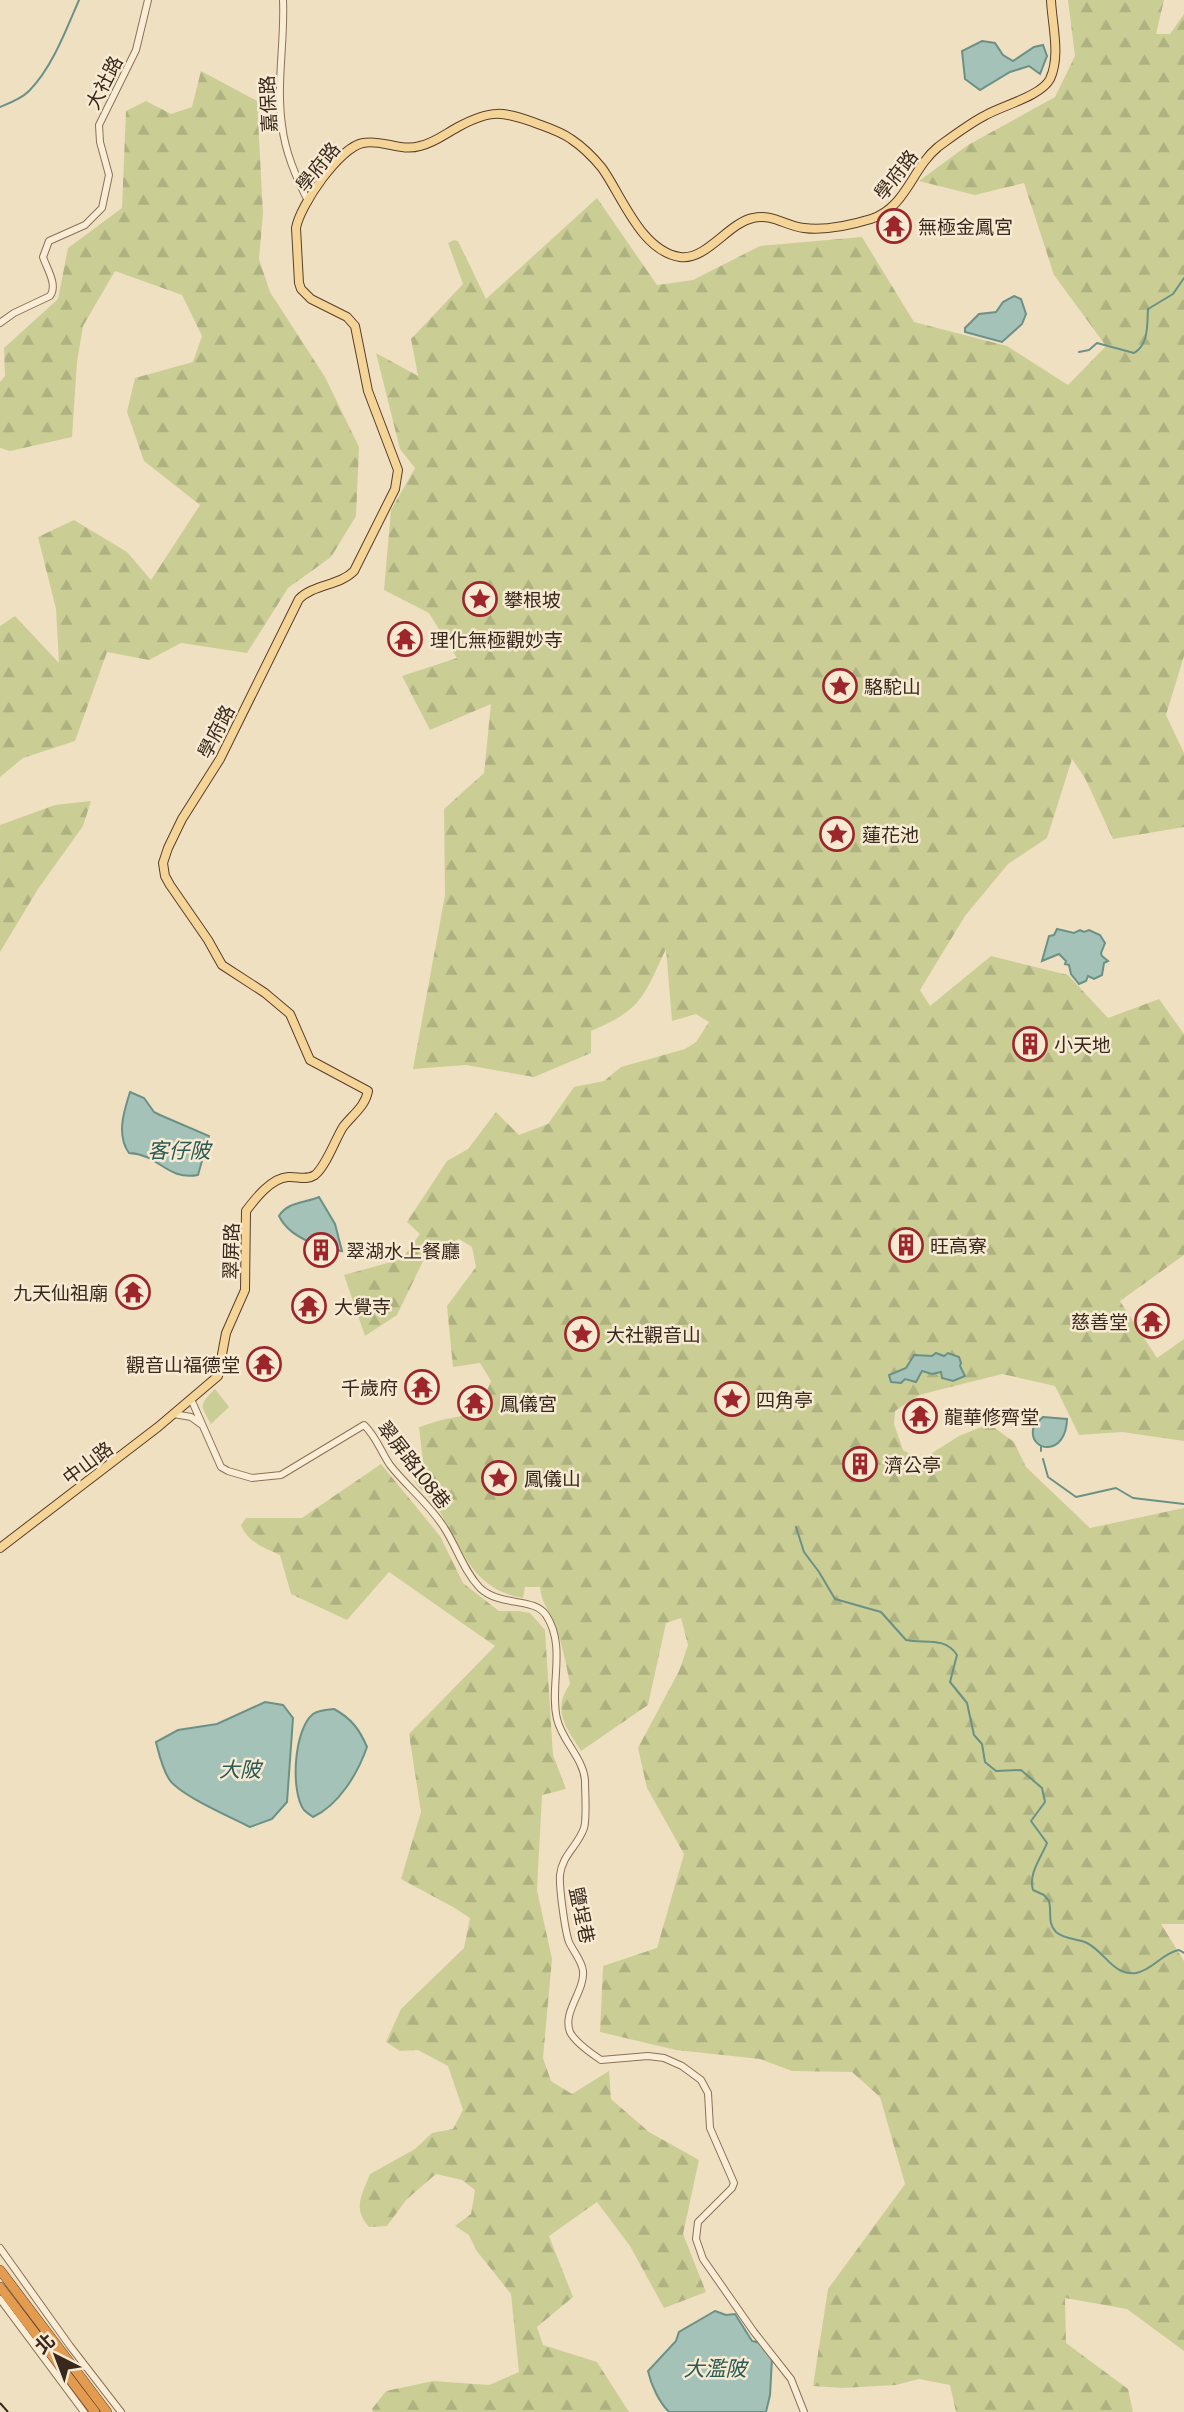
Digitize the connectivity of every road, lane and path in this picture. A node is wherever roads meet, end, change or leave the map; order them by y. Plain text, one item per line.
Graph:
1 (148, 0) edge
2 (283, 0) edge
3 (1051, 0) edge
4 (308, 201) junction
5 (0, 323) edge
6 (314, 1175) joint
7 (191, 1399) junction
8 (173, 1414) junction
9 (203, 1426) junction
10 (0, 1548) edge
11 (508, 1602) joint
12 (0, 2248) edge
13 (0, 2270) edge
14 (0, 2287) edge
15 (0, 2299) edge
16 (84, 2412) edge
17 (95, 2412) edge
18 (107, 2412) edge
19 (121, 2412) edge
20 (804, 2412) edge

1 - 5 street, 大社路
2 - 4 street, 嘉保路
3 - 4 main road, 學府路
4 - 6 main road, 學府路
6 - 7 main road, 翠屏路
7 - 8 main road, 中山路
7 - 9 street, 翠屏路108巷
8 - 9 street
8 - 10 main road, 中山路
9 - 11 street, 翠屏路108巷
11 - 20 street, 鹽埕巷
12 - 19 street
13 - 18 highway
14 - 17 highway
15 - 16 street

